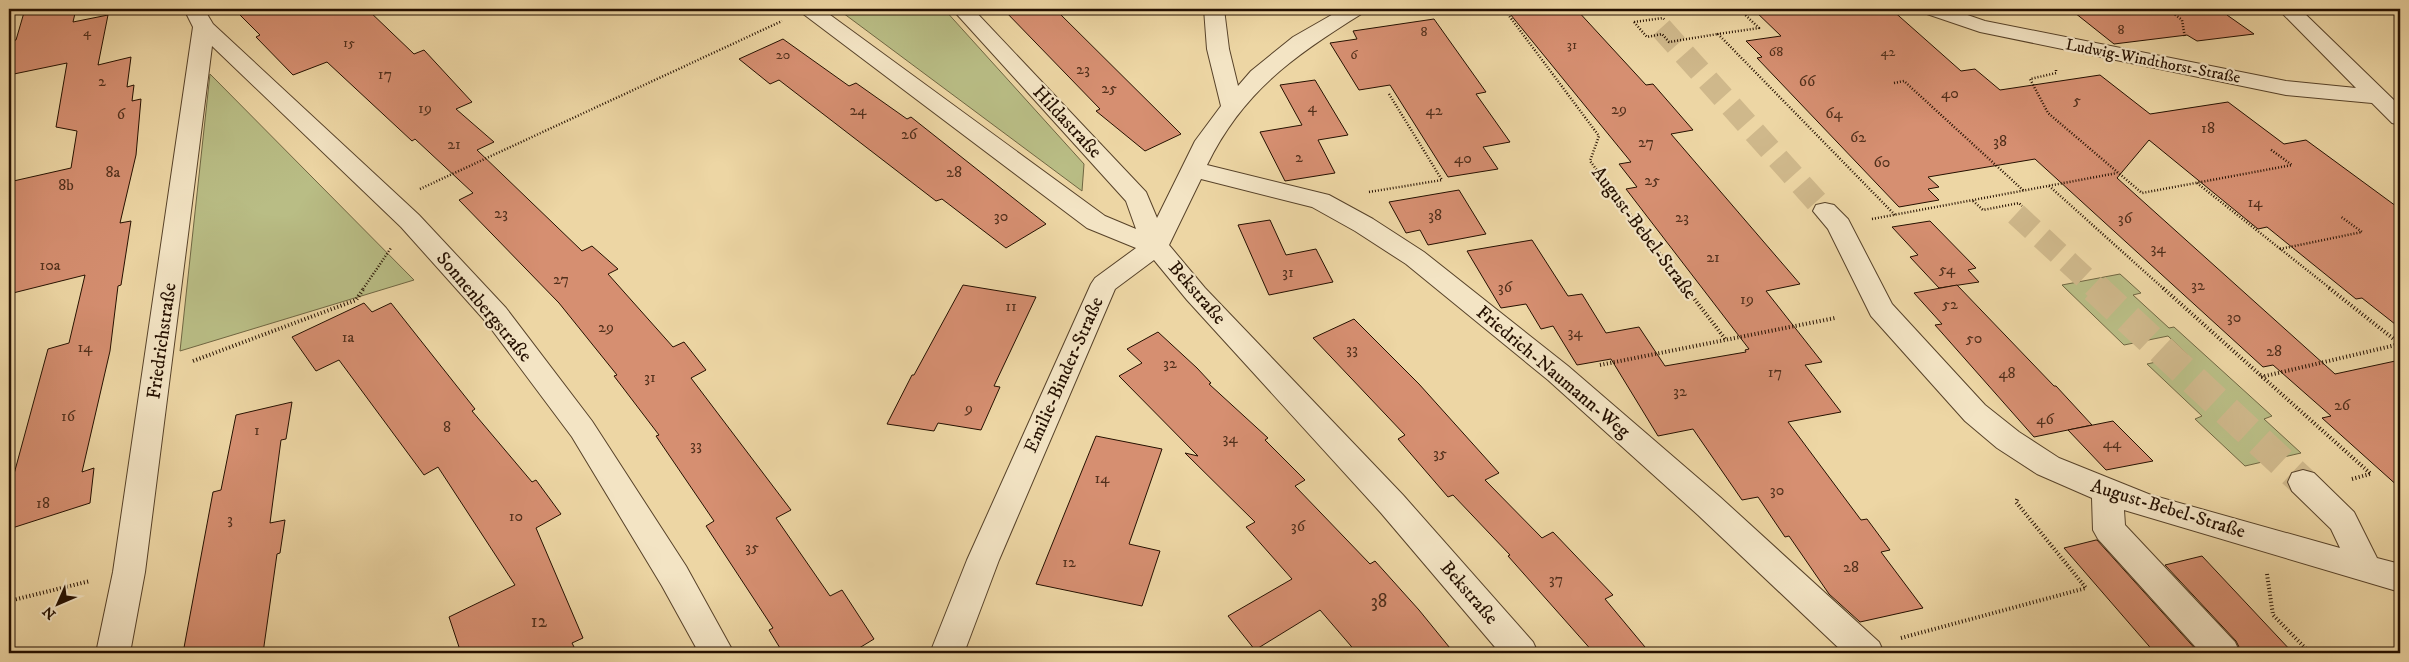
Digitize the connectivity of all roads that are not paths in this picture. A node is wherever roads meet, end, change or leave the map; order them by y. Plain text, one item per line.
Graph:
1 (962, 9) edge
2 (1214, 9) edge
3 (1356, 9) edge
4 (1931, 9) edge
5 (2288, 9) edge
6 (799, 13) edge
7 (199, 18) edge
8 (2379, 97) junction
9 (1232, 106) junction
10 (2400, 118) edge
11 (1192, 169) junction
12 (1832, 218) tunnel mouth
13 (1156, 246) junction
14 (2303, 482) tunnel mouth
15 (2107, 492) junction
16 (2366, 568) junction
17 (2400, 578) edge
18 (1865, 651) edge
19 (113, 653) edge
20 (716, 653) edge
21 (947, 653) edge
22 (1521, 653) edge
23 (2222, 653) edge

1 - 13 street, Hildastraße
2 - 9 street
3 - 9 street, Emilie-Binder-Straße
4 - 8 street, Ludwig-Windthorst-Straße
5 - 8 street
6 - 13 street, Bekstraße
7 - 19 street, Friedrichstraße
7 - 20 street, Sonnenbergstraße
8 - 10 street
9 - 11 street, Emilie-Binder-Straße
11 - 13 street, Emilie-Binder-Straße
11 - 18 street, Friedrich-Naumann-Weg
12 - 15 street, August-Bebel-Straße
13 - 21 street, Emilie-Binder-Straße
13 - 22 street, Bekstraße
14 - 16 street
15 - 16 street, August-Bebel-Straße
15 - 23 street
16 - 17 street, August-Bebel-Straße

